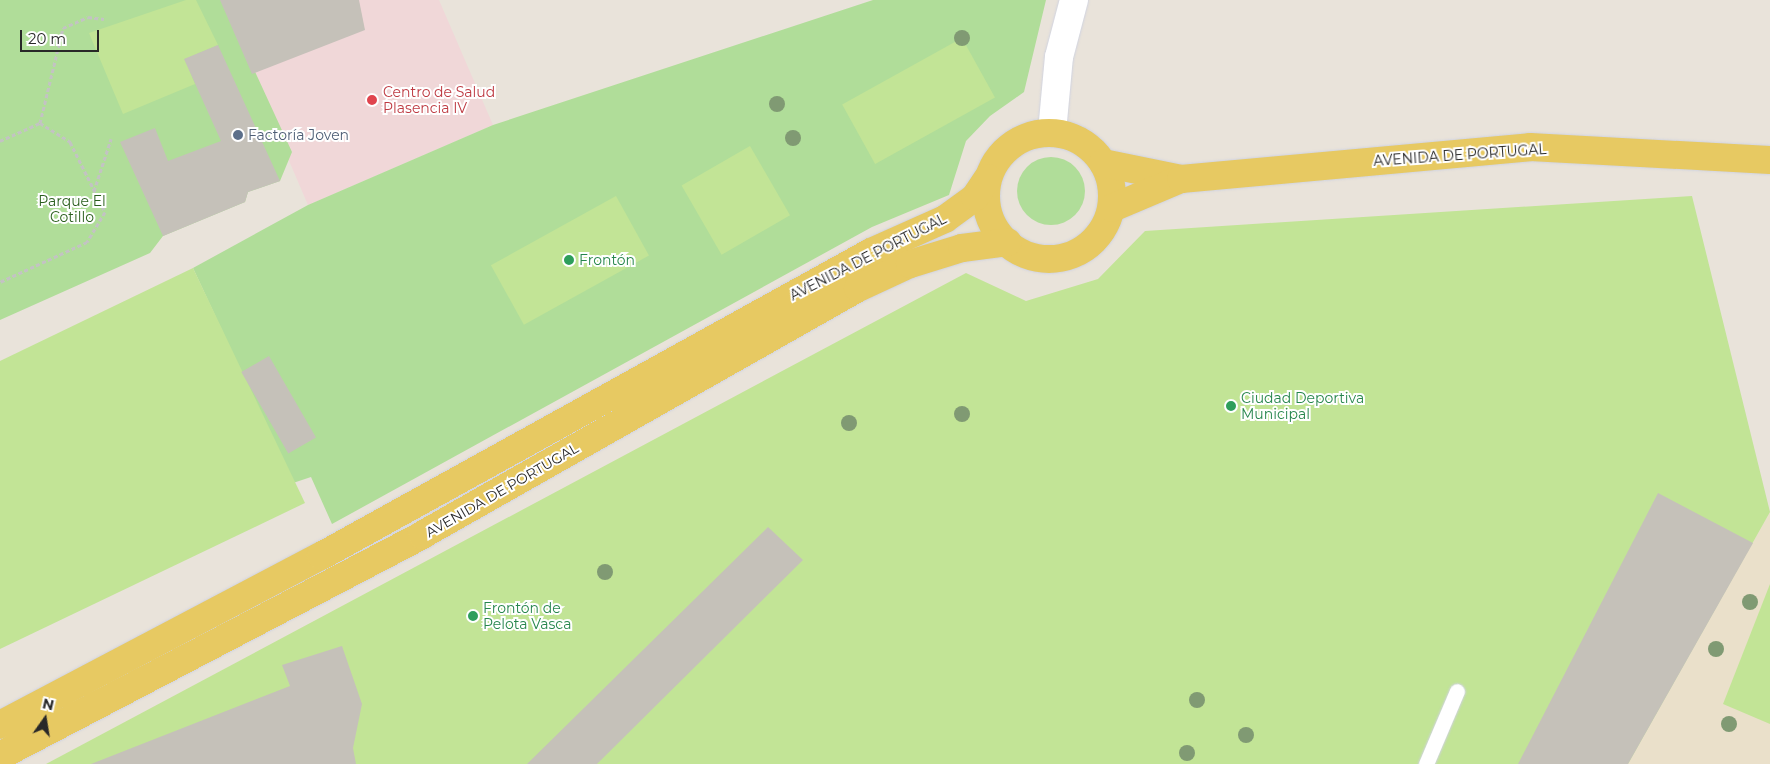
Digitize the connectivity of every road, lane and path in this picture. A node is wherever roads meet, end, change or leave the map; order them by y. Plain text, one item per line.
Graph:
1 (1074, 0) edge
2 (104, 19) dead end
3 (40, 123) junction
4 (1052, 132) junction
5 (111, 139) dead end
6 (0, 141) edge
7 (1770, 160) edge
8 (1103, 162) junction
9 (988, 178) junction
10 (1180, 179) junction
11 (94, 191) junction
12 (1112, 208) junction
13 (1008, 242) junction
14 (0, 282) edge
15 (1457, 691) dead end
16 (0, 725) edge
17 (0, 756) edge
18 (1426, 764) edge

1 - 4 street
2 - 3 path
3 - 6 path
3 - 11 path
4 - 8 main road
4 - 9 main road
5 - 11 path
7 - 10 main road, AVENIDA DE PORTUGAL
8 - 10 main road, AVENIDA DE PORTUGAL
8 - 12 main road
9 - 13 main road
9 - 16 main road, AVENIDA DE PORTUGAL
10 - 12 main road, AVENIDA DE PORTUGAL
11 - 14 path
12 - 13 main road
13 - 17 main road, AVENIDA DE PORTUGAL
15 - 18 lane

